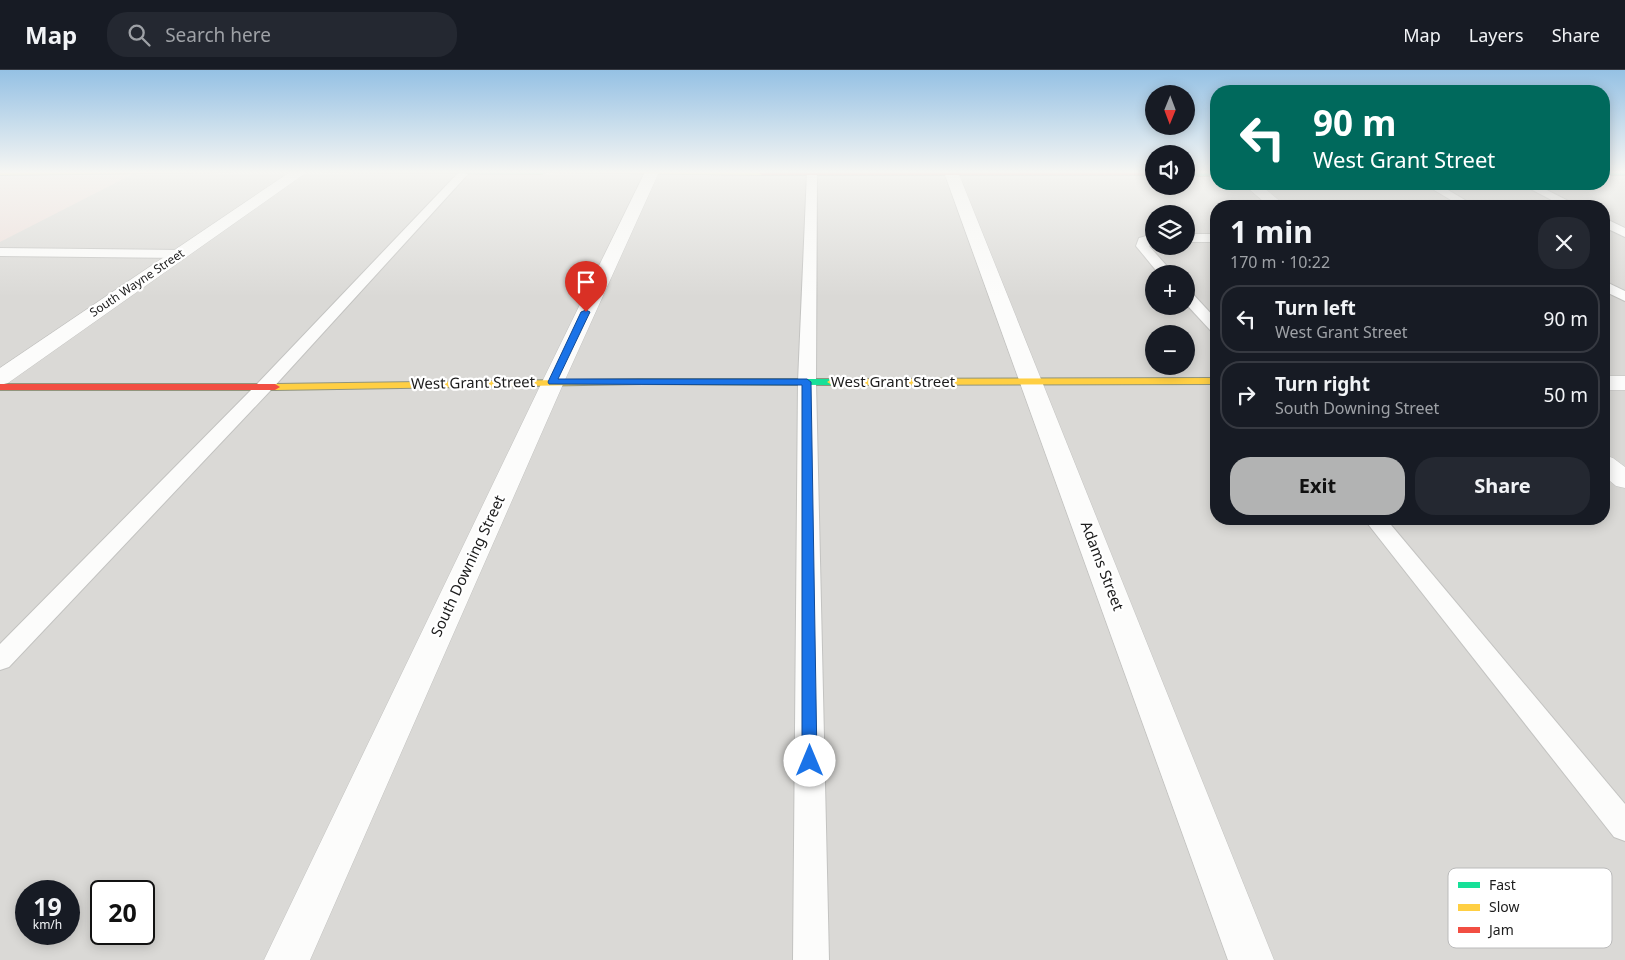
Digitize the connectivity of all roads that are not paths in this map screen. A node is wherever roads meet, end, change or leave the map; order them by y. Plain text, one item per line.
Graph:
1 (240, 214) edge
2 (426, 214) edge
3 (633, 214) edge
4 (810, 214) edge
5 (967, 214) edge
6 (1610, 225) edge
7 (1625, 233) edge
8 (1195, 238) edge
9 (1210, 238) edge
10 (0, 252) edge
11 (181, 254) junction
12 (1150, 255) edge
13 (1159, 265) edge
14 (1610, 288) edge
15 (1625, 297) edge
16 (1195, 305) edge
17 (1210, 321) edge
18 (0, 378) edge
19 (1210, 381) edge
20 (552, 382) junction
21 (807, 382) junction
22 (1032, 382) junction
23 (1610, 383) edge
24 (1625, 383) edge
25 (0, 387) edge
26 (264, 387) junction
27 (1610, 468) edge
28 (1625, 480) edge
29 (1380, 525) edge
30 (0, 660) edge
31 (1625, 827) edge
32 (287, 960) edge
33 (811, 960) edge
34 (1251, 960) edge

1 - 11 street, South Wayne Street
2 - 26 lane
3 - 20 street, South Downing Street
4 - 21 lane
5 - 22 street, Adams Street
6 - 7 lane
8 - 9 lane
10 - 11 lane
11 - 18 street, South Wayne Street
12 - 13 lane
14 - 15 lane
16 - 17 lane
19 - 22 street, West Grant Street
20 - 21 street, West Grant Street
20 - 26 street, West Grant Street
20 - 32 street, South Downing Street
21 - 22 street, West Grant Street
21 - 33 lane
22 - 34 street, Adams Street
23 - 24 street
25 - 26 street, West Grant Street
26 - 30 lane
27 - 28 street
29 - 31 lane

